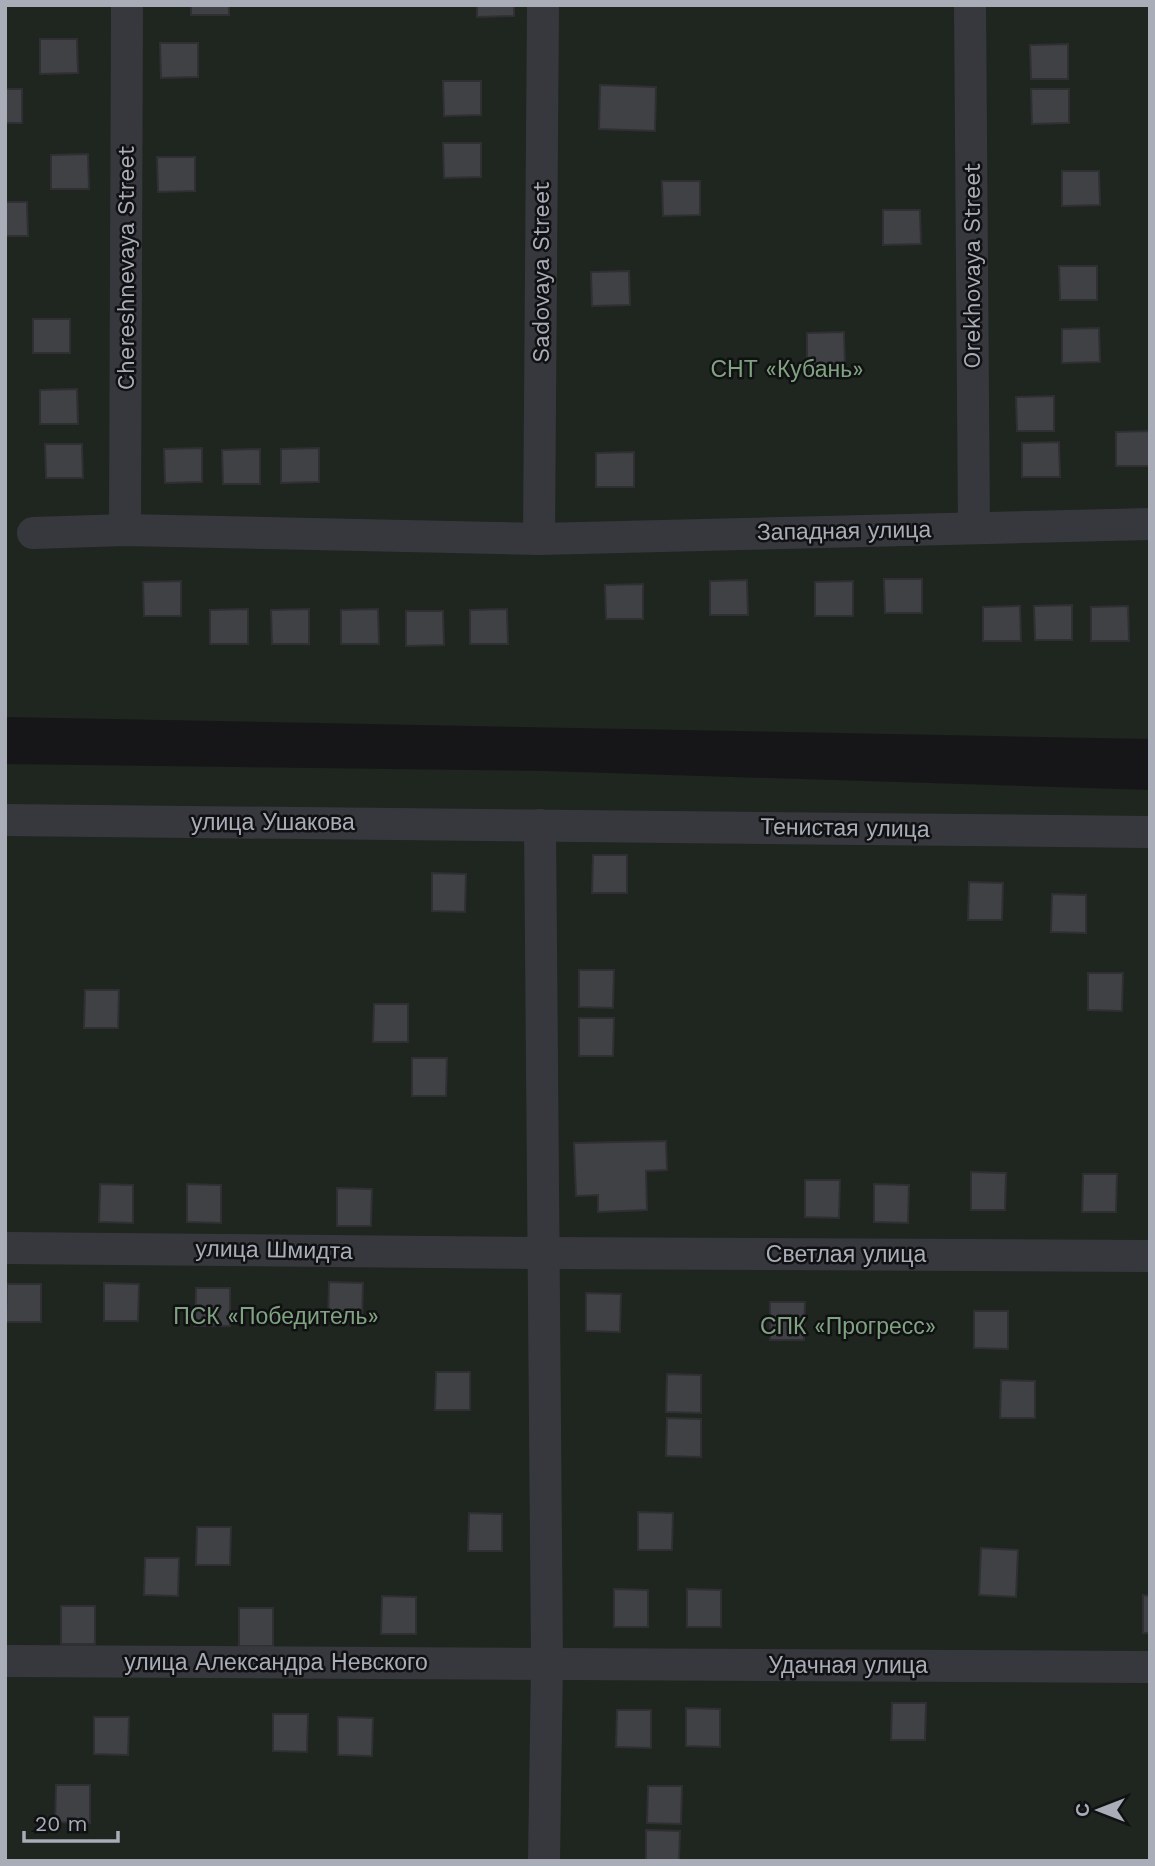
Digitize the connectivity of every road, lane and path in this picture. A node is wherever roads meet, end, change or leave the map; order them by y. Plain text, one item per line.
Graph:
1 (127, 5) edge
2 (543, 5) edge
3 (970, 5) edge
4 (1150, 524) edge
5 (974, 528) junction
6 (125, 530) junction
7 (33, 533) dead end
8 (539, 539) junction
9 (5, 820) edge
10 (540, 825) junction
11 (1150, 832) edge
12 (5, 1248) edge
13 (542, 1253) junction
14 (1150, 1256) edge
15 (5, 1661) edge
16 (547, 1664) junction
17 (1150, 1667) edge
18 (544, 1861) edge

1 - 6 street, Chereshnevaya Street
2 - 8 street, Sadovaya Street
3 - 5 street, Orekhovaya Street
4 - 5 street, Западная улица
5 - 8 street, Западная улица
6 - 7 street, Западная улица
6 - 8 street, Западная улица
9 - 10 street, улица Ушакова
10 - 11 street, Тенистая улица
10 - 13 street
12 - 13 street, улица Шмидта
13 - 14 street, Светлая улица
13 - 16 street
15 - 16 street, улица Александра Невского
16 - 17 street, Удачная улица
16 - 18 street

